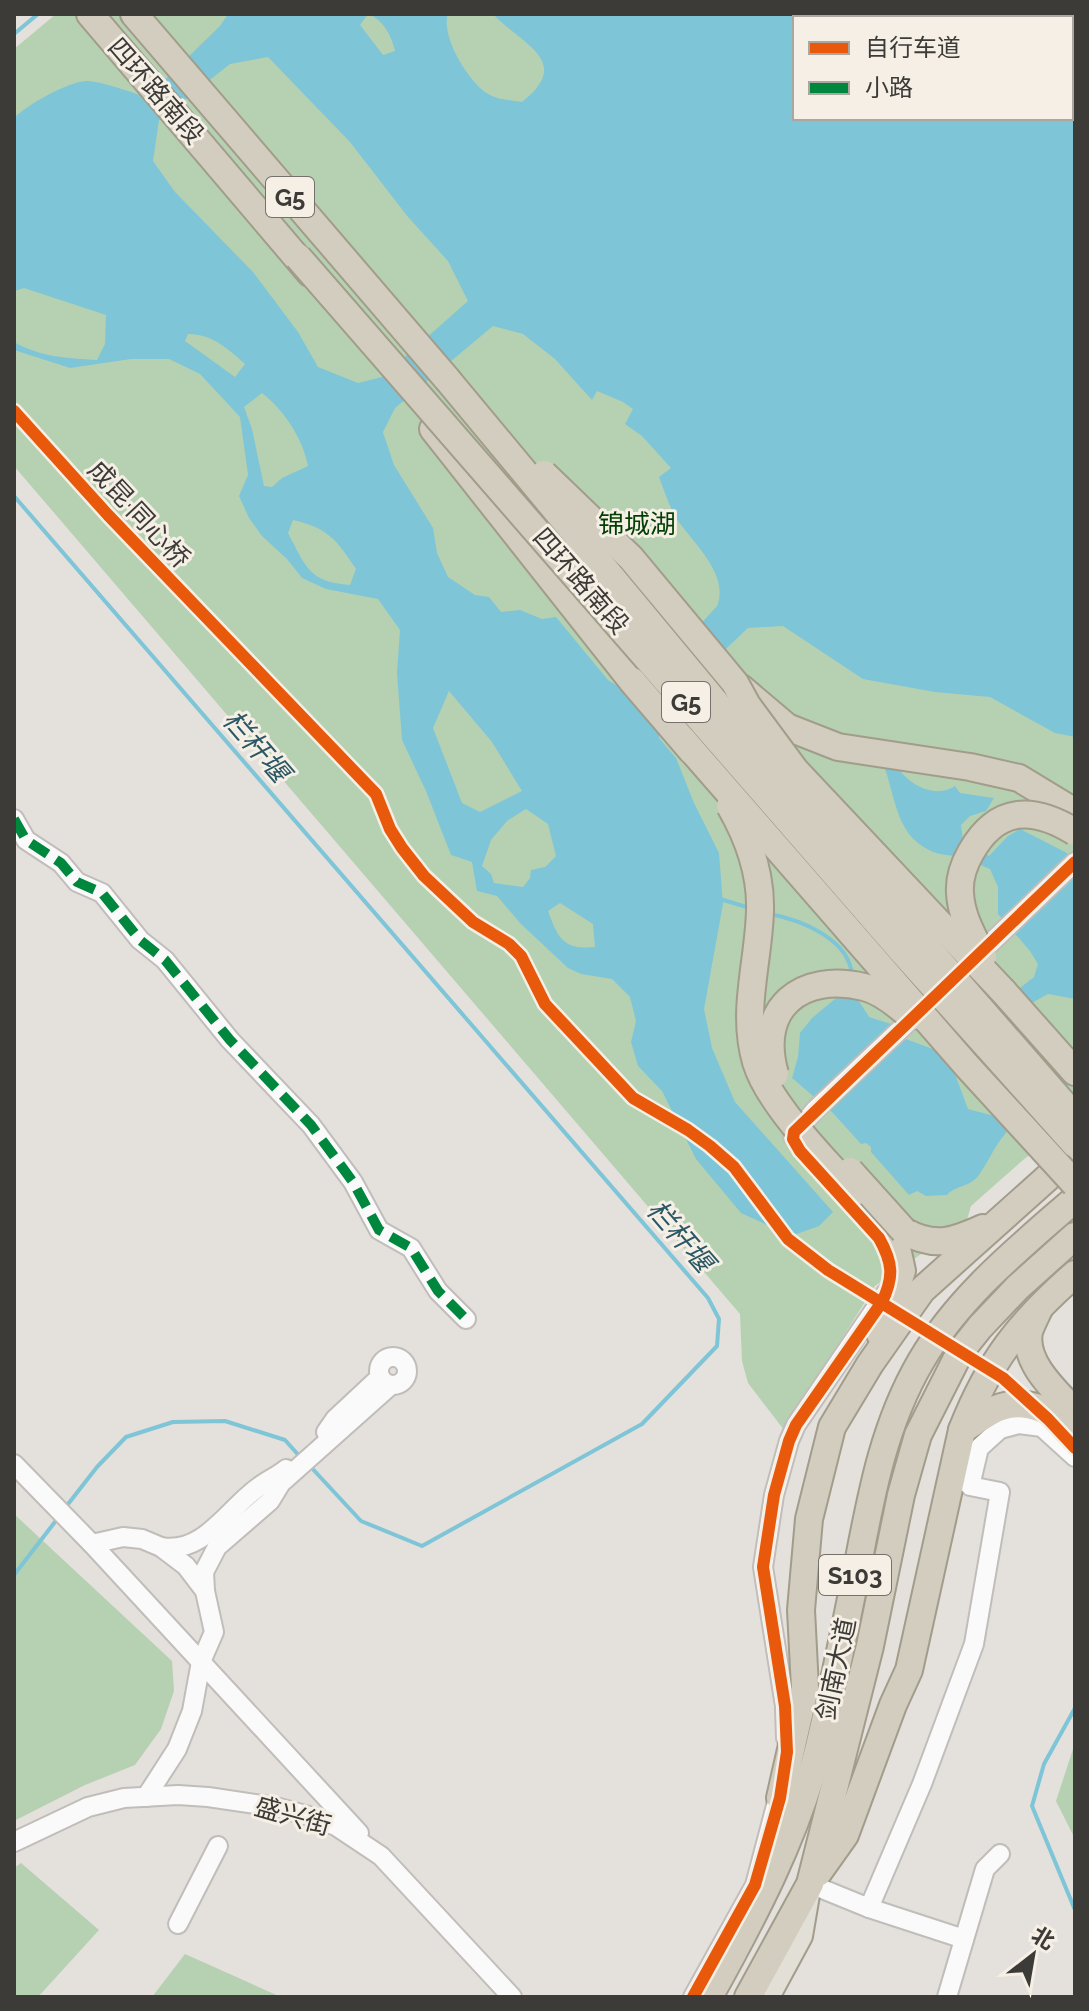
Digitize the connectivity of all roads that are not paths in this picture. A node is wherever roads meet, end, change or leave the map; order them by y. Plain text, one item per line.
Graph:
1 (90, 14) edge
2 (134, 14) edge
3 (298, 257) junction
4 (447, 379) junction
5 (735, 683) junction
6 (682, 739) junction
7 (1075, 812) edge
8 (14, 819) edge
9 (1075, 832) edge
10 (1075, 862) edge
11 (1003, 991) junction
12 (967, 1066) junction
13 (1075, 1072) edge
14 (1075, 1117) edge
15 (1075, 1144) edge
16 (1075, 1153) edge
17 (1075, 1184) edge
18 (1075, 1199) edge
19 (1001, 1220) junction
20 (1075, 1236) edge
21 (1075, 1274) edge
22 (1042, 1303) junction
23 (466, 1319) dead end
24 (870, 1364) junction
25 (386, 1381) dead end
26 (1075, 1412) edge
27 (962, 1430) junction
28 (1075, 1433) edge
29 (1075, 1457) edge
30 (14, 1464) edge
31 (286, 1475) junction
32 (86, 1538) junction
33 (161, 1547) junction
34 (205, 1591) junction
35 (201, 1662) junction
36 (146, 1797) junction
37 (780, 1798) junction
38 (14, 1842) edge
39 (218, 1846) dead end
40 (1000, 1854) dead end
41 (381, 1856) junction
42 (810, 1884) junction
43 (869, 1908) junction
44 (178, 1924) dead end
45 (964, 1939) junction
46 (512, 1997) edge
47 (693, 1997) edge
48 (709, 1997) edge
49 (748, 1997) edge
50 (768, 1997) edge
51 (947, 1997) edge

1 - 3 highway, 四环路南段 / G5
2 - 4 highway, 四环路南段 / G5
3 - 6 highway, bridge
3 - 15 highway, 四环路南段 / G5, bridge
4 - 5 highway, bridge
4 - 14 highway, 四环路南段 / G5, bridge
5 - 7 highway
5 - 11 highway, bridge
6 - 12 highway, bridge
6 - 24 highway, bridge
8 - 23 street
9 - 11 highway, bridge
10 - 37 street
11 - 13 highway
12 - 17 highway, bridge
12 - 19 highway, bridge
16 - 19 highway
18 - 48 highway, 剑南大道 / S103
19 - 24 highway
20 - 42 highway, 剑南大道 / S103
21 - 22 highway
22 - 26 highway
22 - 27 highway
24 - 37 highway
25 - 31 street
27 - 28 highway
27 - 42 highway
29 - 43 street
30 - 32 street
31 - 33 street
31 - 34 street
32 - 33 street
32 - 35 street
33 - 34 street
34 - 35 street
35 - 36 street
35 - 41 street
36 - 38 street, 盛兴街
36 - 41 street, 盛兴街
37 - 47 street
39 - 44 street
40 - 45 street
41 - 46 street, 盛兴街
42 - 43 street
42 - 49 highway, 剑南大道 / S103
42 - 50 main road
43 - 45 street
45 - 51 street

